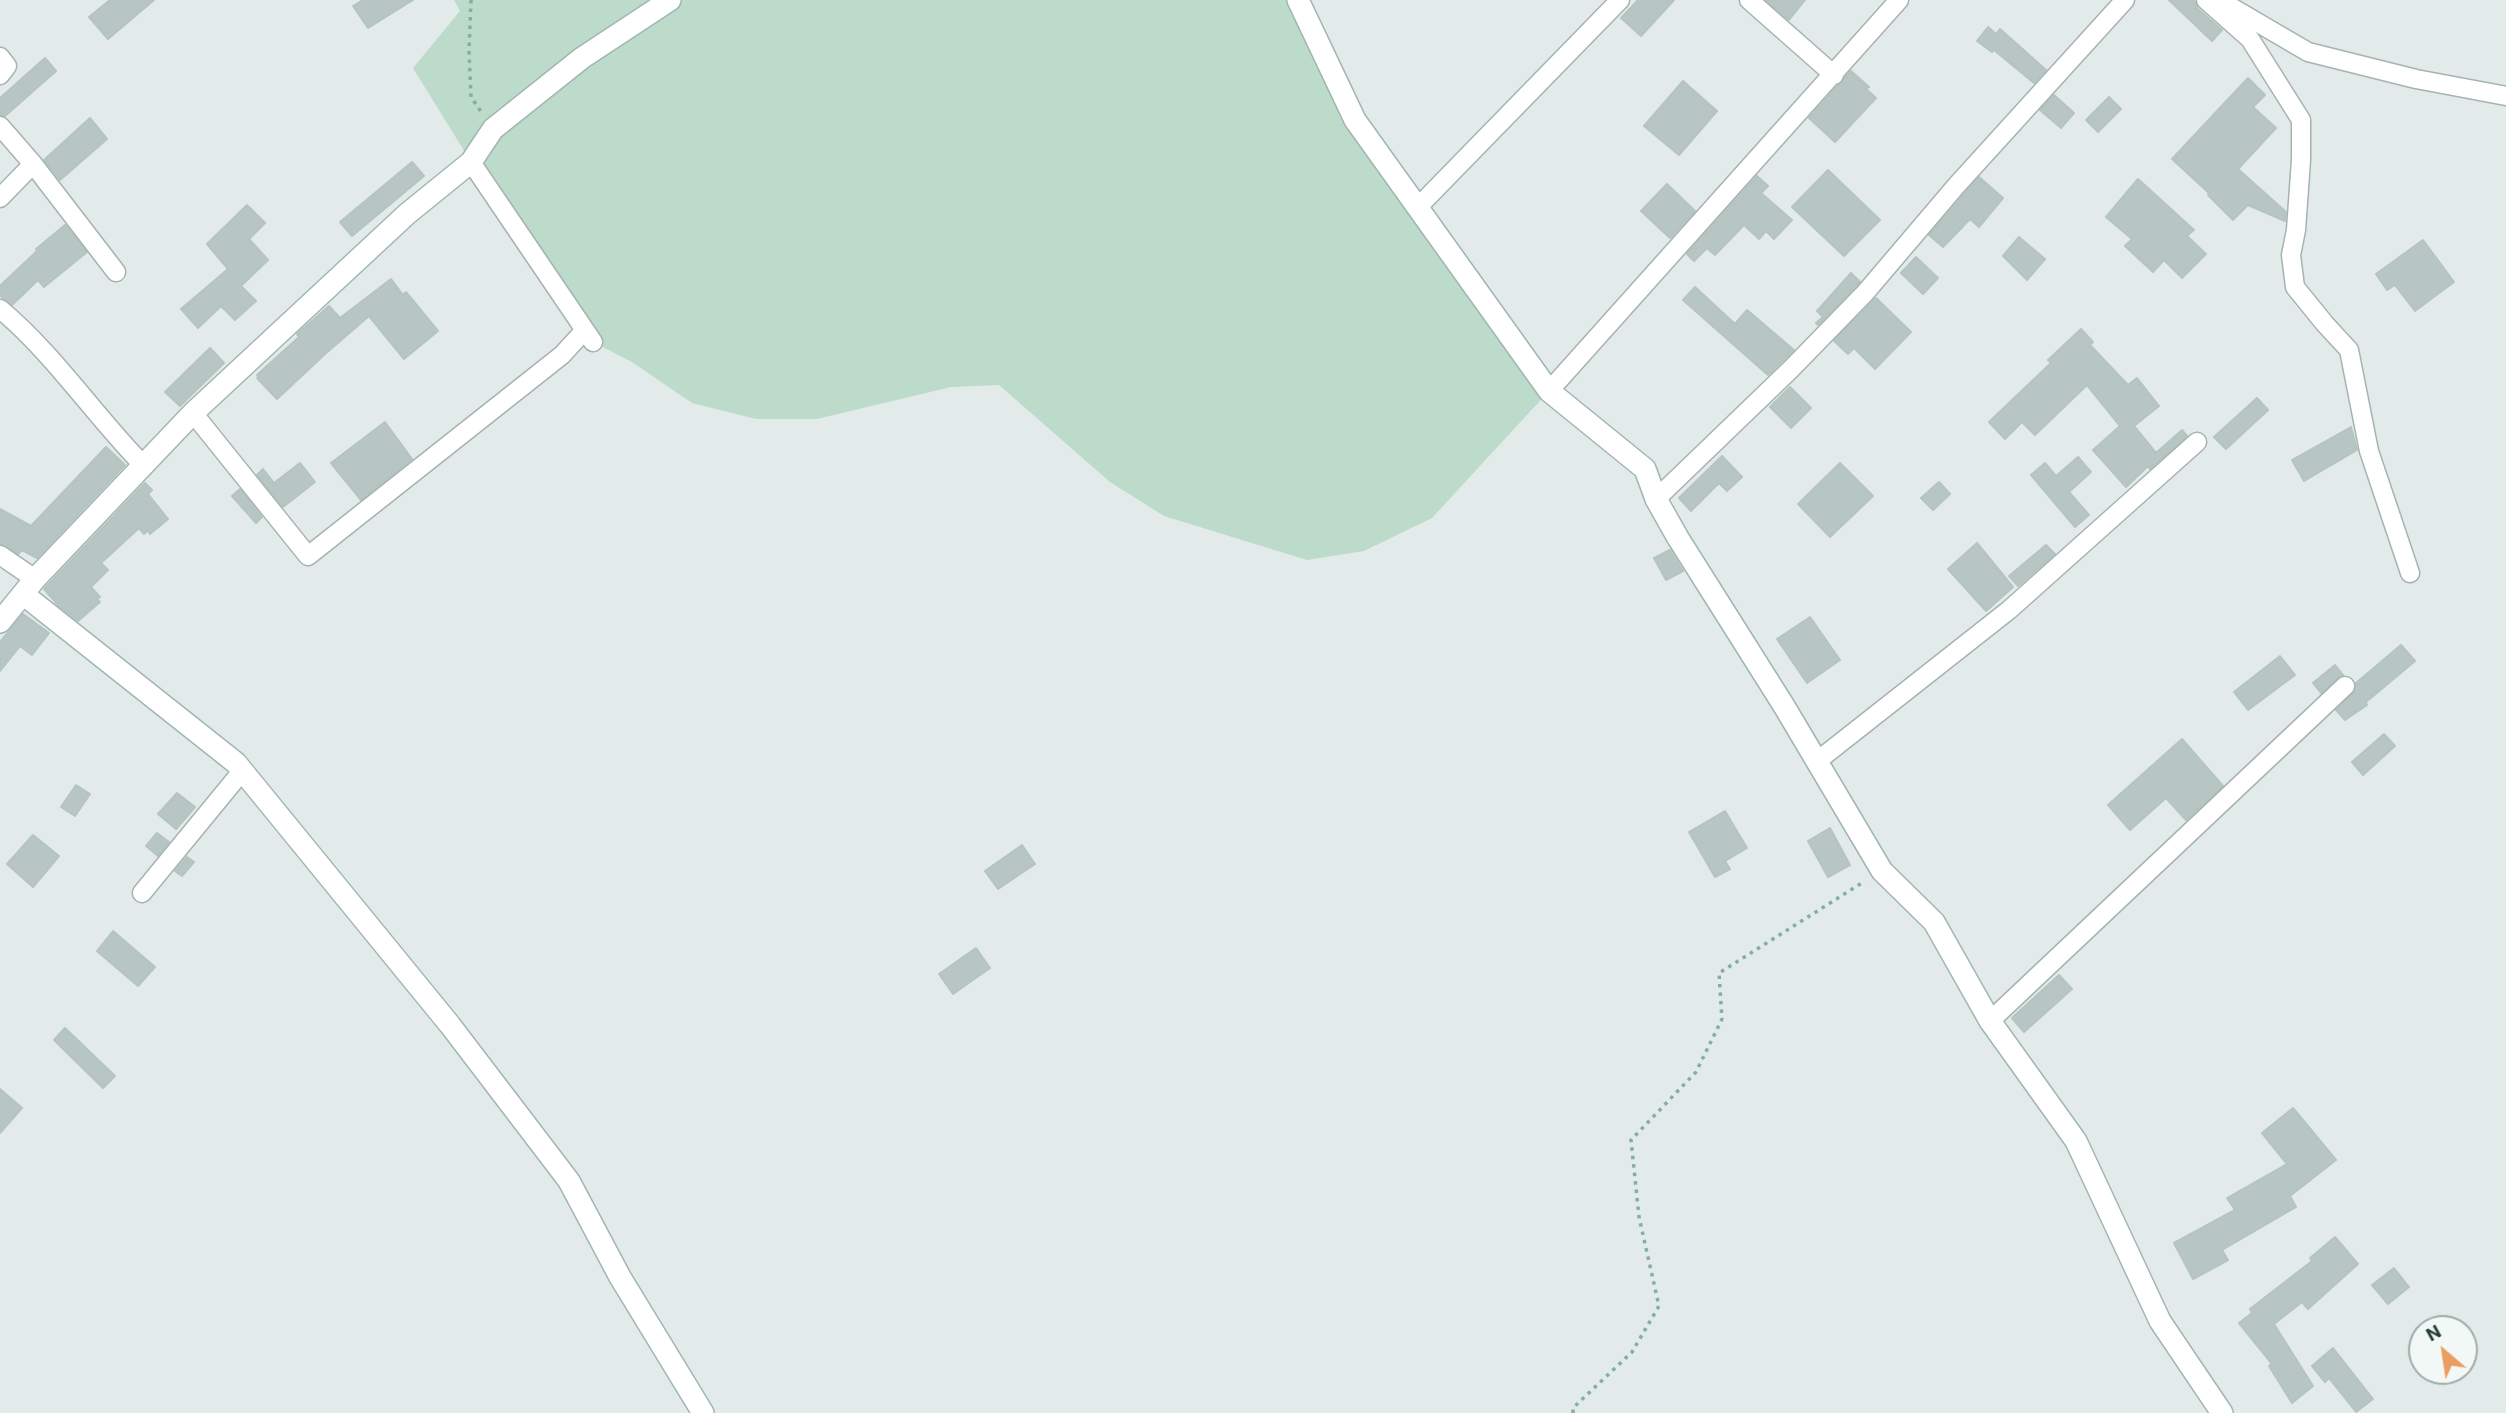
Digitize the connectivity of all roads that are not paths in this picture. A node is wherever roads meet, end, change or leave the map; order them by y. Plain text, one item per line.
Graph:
1 (670, 0) edge
2 (1298, 0) edge
3 (1620, 0) edge
4 (1749, 0) edge
5 (1899, 0) edge
6 (2125, 0) edge
7 (2206, 0) edge
8 (2219, 0) edge
9 (0, 57) edge
10 (0, 75) edge
11 (1834, 75) junction
12 (2506, 96) edge
13 (0, 126) edge
14 (471, 162) junction
15 (33, 164) junction
16 (0, 198) edge
17 (1418, 207) junction
18 (116, 272) dead end
19 (0, 309) edge
20 (1549, 391) junction
21 (192, 413) junction
22 (2197, 442) dead end
23 (143, 465) junction
24 (1656, 499) junction
25 (0, 555) edge
26 (2410, 573) dead end
27 (29, 587) junction
28 (0, 622) edge
29 (2345, 686) dead end
30 (1816, 762) junction
31 (243, 770) junction
32 (142, 893) dead end
33 (1990, 1021) junction
34 (703, 1413) edge
35 (2222, 1413) edge

1 - 14 street
2 - 17 street
3 - 17 street
4 - 11 street
5 - 11 street
6 - 24 street
7 - 26 street
8 - 12 street
9 - 10 street
11 - 20 street
13 - 15 street
14 - 21 street
14 - 21 street
15 - 16 street
15 - 18 street
17 - 20 street
19 - 23 street
20 - 24 street
21 - 23 street
22 - 30 street
23 - 27 street
24 - 30 street
25 - 27 street
27 - 28 street
27 - 31 street
29 - 33 street
30 - 33 street
31 - 32 street
31 - 34 street
33 - 35 street

